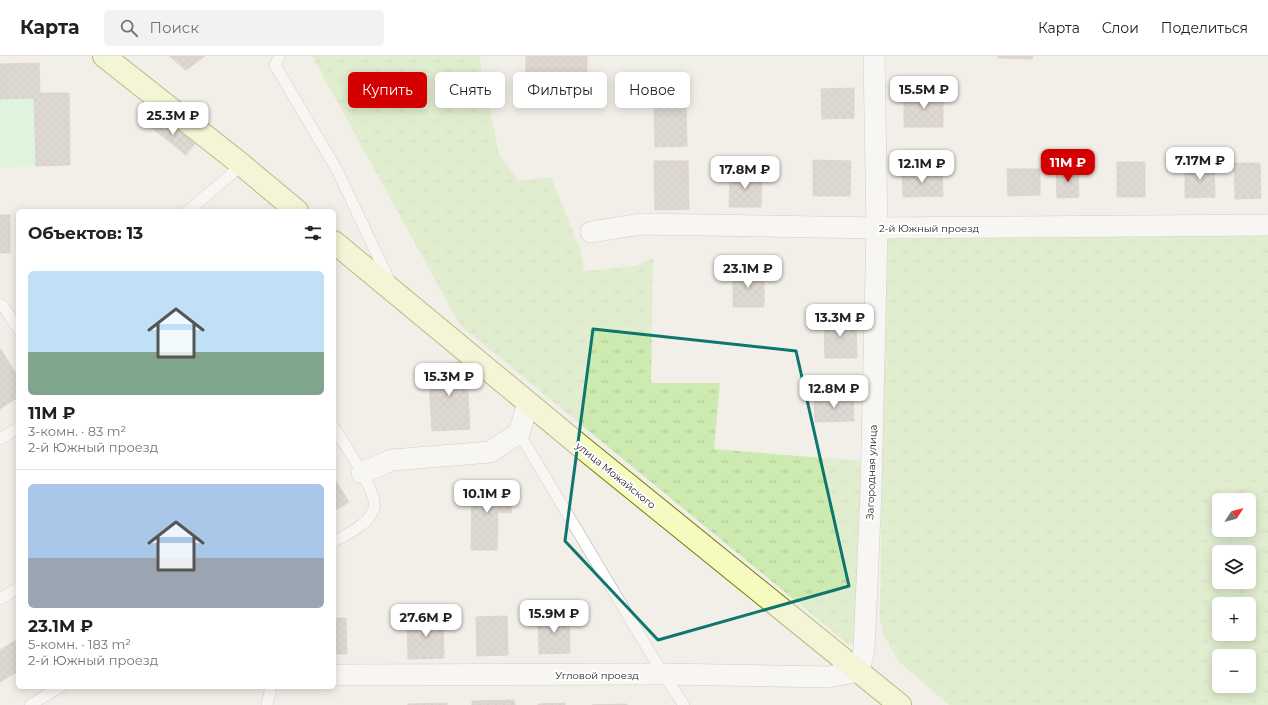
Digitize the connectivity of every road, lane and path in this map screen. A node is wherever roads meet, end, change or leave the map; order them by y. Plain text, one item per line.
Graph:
1 (104, 56) edge
2 (278, 56) edge
3 (874, 56) edge
4 (242, 164) junction
5 (190, 209) edge
6 (295, 209) edge
7 (1268, 225) edge
8 (877, 228) junction
9 (591, 232) dead end
10 (336, 244) edge
11 (397, 295) junction
12 (0, 304) edge
13 (16, 326) edge
14 (528, 403) junction
15 (16, 429) edge
16 (336, 431) edge
17 (519, 433) junction
18 (0, 439) edge
19 (362, 473) junction
20 (336, 540) edge
21 (16, 589) edge
22 (0, 599) edge
23 (859, 671) junction
24 (663, 674) junction
25 (336, 675) edge
26 (57, 689) edge
27 (271, 689) edge
28 (30, 705) edge
29 (267, 705) edge
30 (684, 705) edge
31 (900, 705) edge

1 - 4 main road
2 - 11 lane
3 - 8 street, Загородная улица
4 - 5 lane
4 - 6 main road
7 - 8 street, 2-й Южный проезд
8 - 9 street, 2-й Южный проезд
8 - 23 street, Загородная улица
10 - 11 main road, улица Можайского
11 - 14 main road, улица Можайского
12 - 13 lane
14 - 17 street
14 - 23 main road, улица Можайского
15 - 18 lane
16 - 19 lane
17 - 19 street
17 - 24 lane
19 - 20 lane
21 - 22 lane
23 - 24 street, Угловой проезд
23 - 31 main road, улица Можайского
24 - 25 street, Угловой проезд
24 - 30 lane
26 - 28 lane
27 - 29 lane

